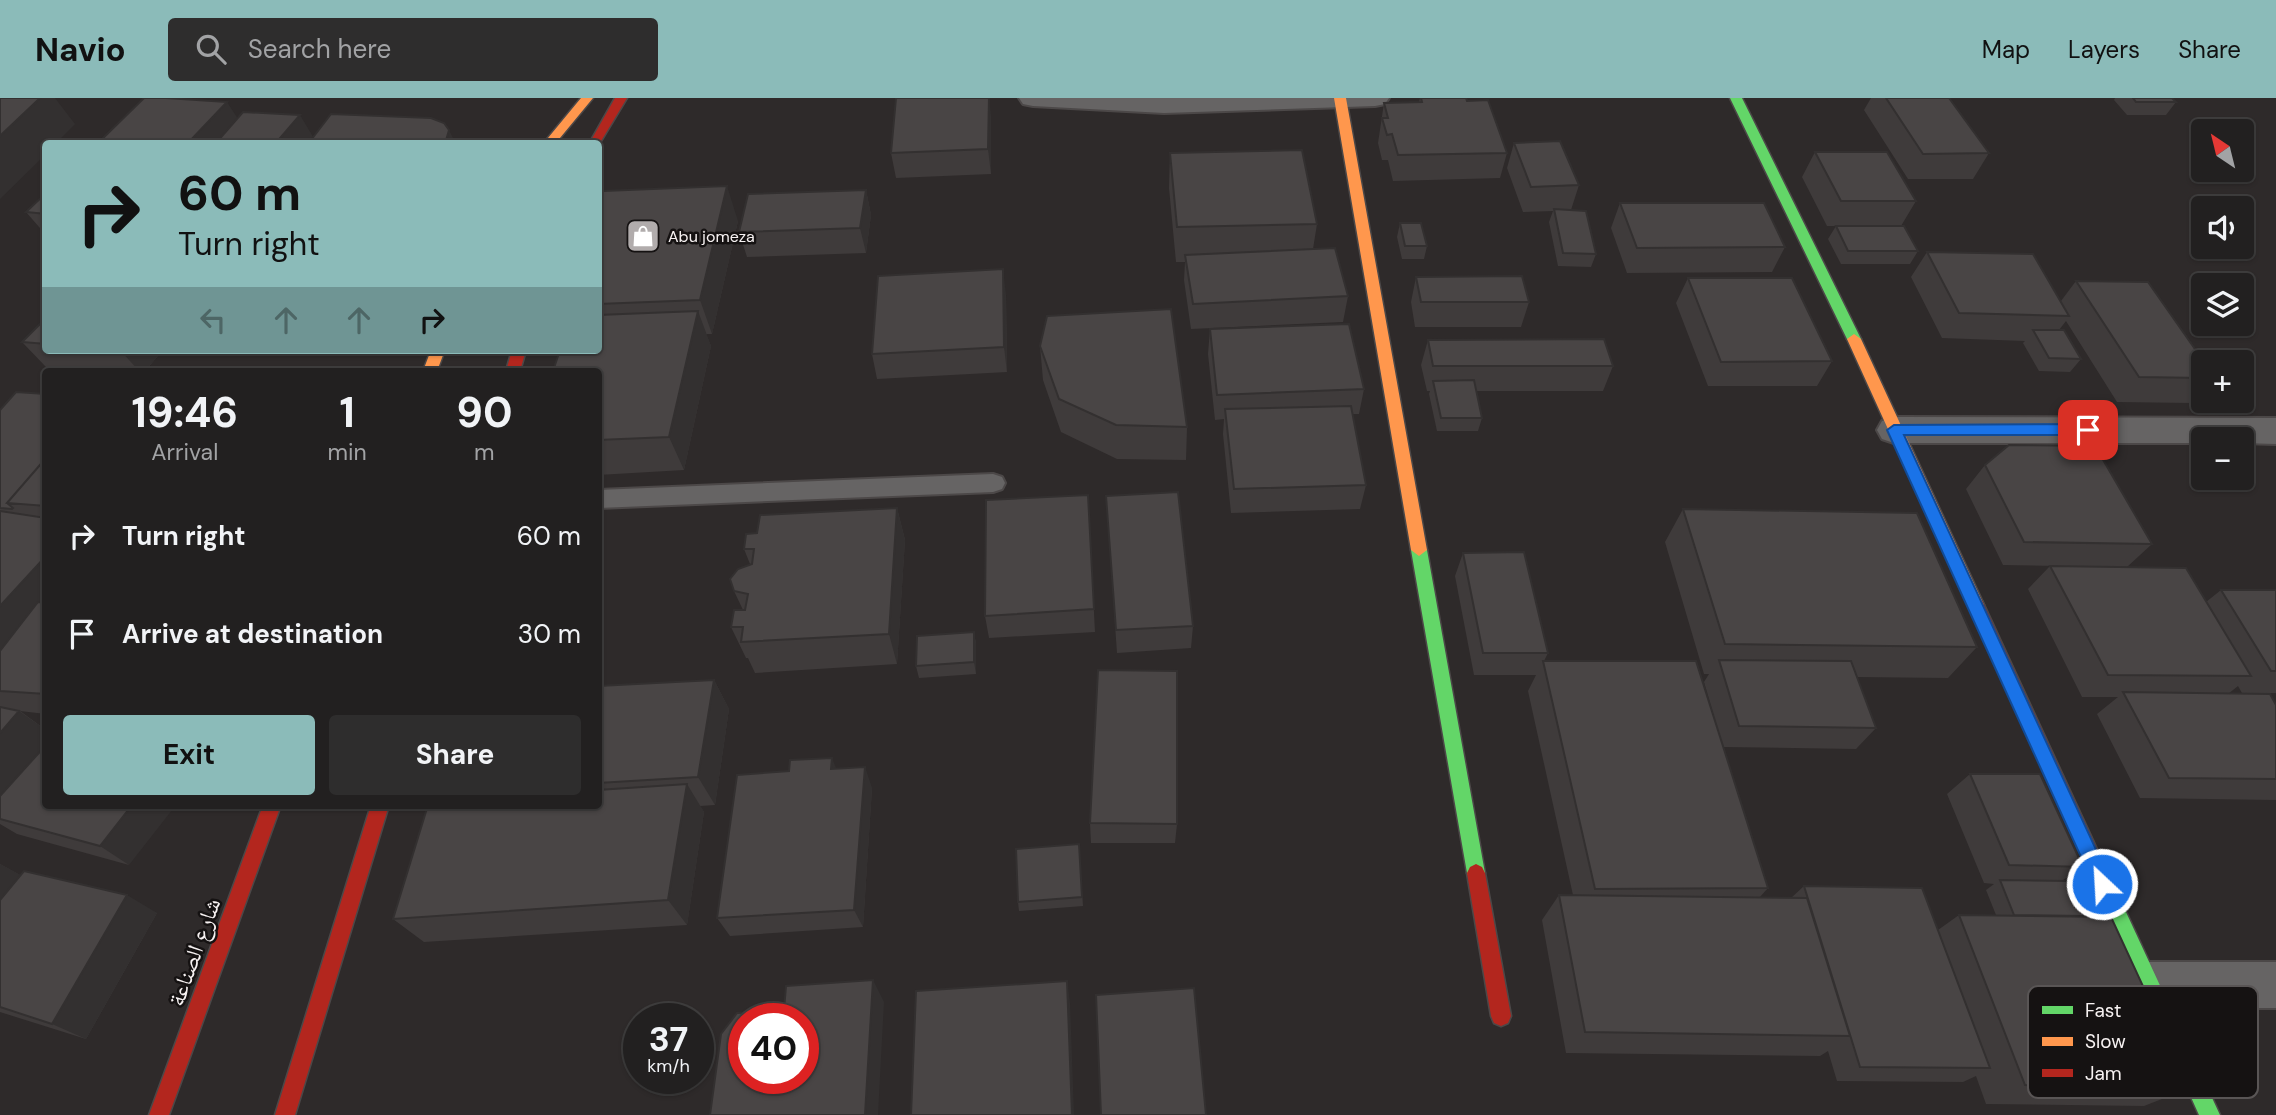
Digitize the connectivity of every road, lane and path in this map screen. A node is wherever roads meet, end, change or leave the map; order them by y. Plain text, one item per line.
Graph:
1 (587, 98) edge
2 (621, 98) edge
3 (1033, 98) edge
4 (1376, 98) edge
5 (1736, 98) edge
6 (1340, 99) edge
7 (551, 140) edge
8 (596, 140) edge
9 (1894, 430) junction
10 (2276, 431) edge
11 (993, 483) dead end
12 (602, 499) edge
13 (271, 809) edge
14 (379, 809) edge
15 (2149, 985) joint
16 (2276, 985) edge
17 (1501, 1016) dead end
18 (2202, 1098) edge
19 (159, 1115) edge
20 (285, 1115) edge
21 (2210, 1115) edge

1 - 7 street
2 - 8 street
3 - 6 street
4 - 6 street
5 - 9 street
6 - 17 street
9 - 10 street
9 - 15 street
11 - 12 lane
13 - 19 street, شارع الصناعة
14 - 20 street
15 - 16 street
18 - 21 street

